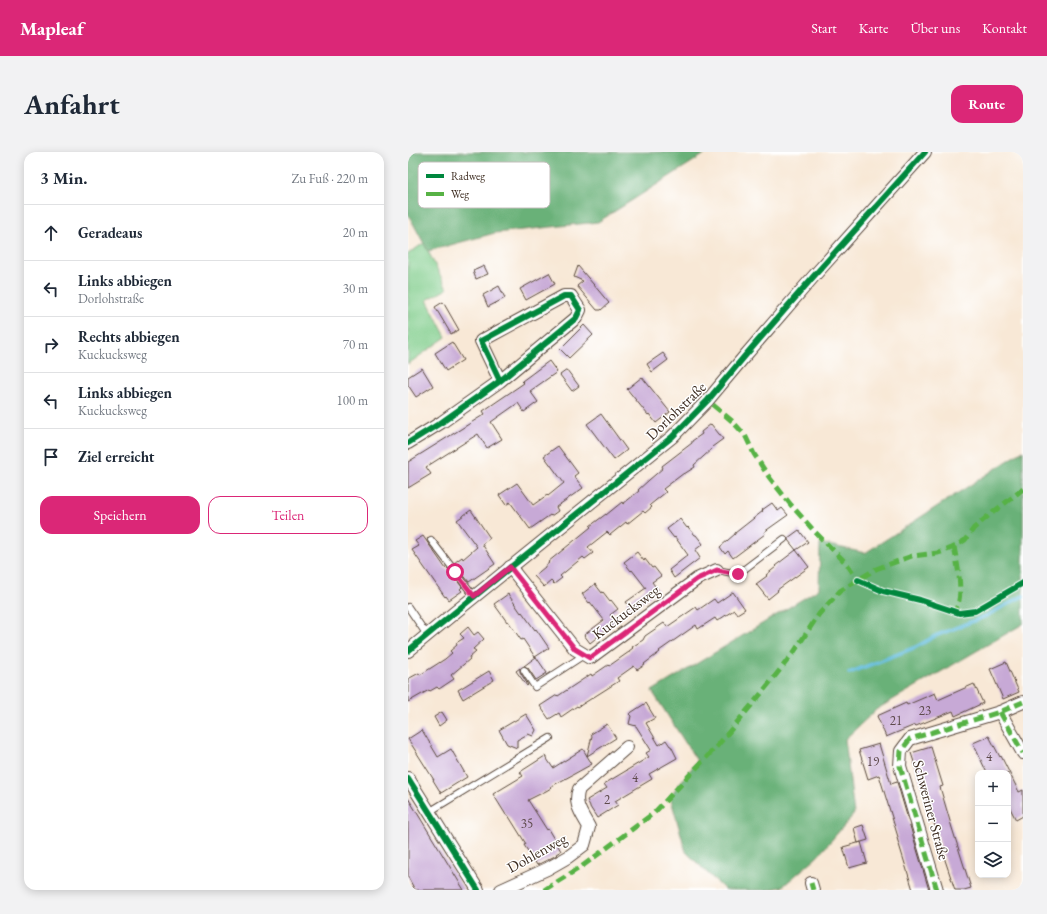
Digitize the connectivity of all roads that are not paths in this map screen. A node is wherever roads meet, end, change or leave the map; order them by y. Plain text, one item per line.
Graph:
1 (925, 152) edge
2 (500, 381) junction
3 (408, 443) edge
4 (784, 539) dead end
5 (431, 540) dead end
6 (510, 567) junction
7 (717, 570) joint
8 (474, 596) junction
9 (408, 607) edge
10 (427, 635) junction
11 (408, 651) edge
12 (584, 655) junction
13 (524, 670) dead end
14 (1023, 702) edge
15 (1000, 712) junction
16 (550, 738) dead end
17 (627, 747) dead end
18 (1023, 753) edge
19 (408, 778) edge
20 (429, 812) junction
21 (478, 890) edge
22 (501, 890) edge
23 (937, 890) edge

1 - 6 street, Dorlohstraße
2 - 2 street
2 - 3 street
4 - 7 lane, Kuckucksweg
5 - 8 lane
6 - 8 street, Dorlohstraße
6 - 12 street, Kuckucksweg
7 - 12 street, Kuckucksweg
8 - 10 street, Dorlohstraße
9 - 10 lane
10 - 11 street, Dorlohstraße
12 - 13 lane
14 - 15 street, Schweriner Straße
15 - 18 street
15 - 23 street, Schweriner Straße
16 - 20 lane
17 - 22 street, Dohlenweg
19 - 20 street
20 - 21 street

